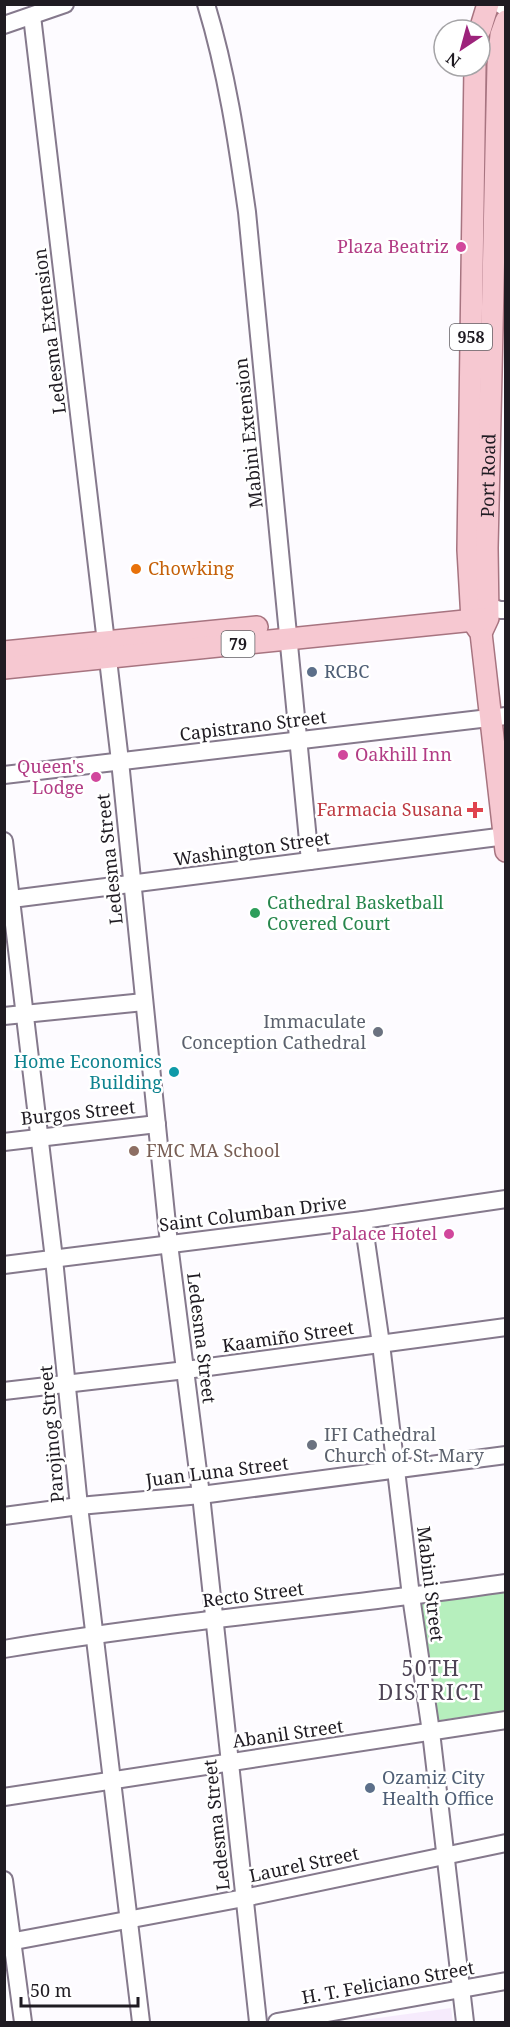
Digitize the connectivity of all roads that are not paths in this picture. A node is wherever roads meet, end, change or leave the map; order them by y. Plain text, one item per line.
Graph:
1 (65, 4) edge
2 (206, 4) edge
3 (500, 4) edge
4 (506, 8) edge
5 (32, 16) junction
6 (506, 21) edge
7 (4, 25) edge
8 (475, 78) edge
9 (500, 173) edge
10 (473, 176) junction
11 (481, 352) junction
12 (486, 615) edge
13 (289, 632) junction
14 (107, 650) junction
15 (4, 652) edge
16 (4, 668) edge
17 (497, 717) edge
18 (299, 740) junction
19 (120, 761) junction
20 (4, 775) edge
21 (4, 841) edge
22 (505, 841) edge
23 (310, 861) junction
24 (132, 885) junction
25 (8, 899) edge
26 (144, 1002) junction
27 (24, 1014) junction
28 (4, 1016) edge
29 (157, 1124) junction
30 (39, 1137) junction
31 (4, 1142) edge
32 (506, 1199) edge
33 (363, 1220) junction
34 (169, 1244) junction
35 (54, 1259) junction
36 (4, 1265) edge
37 (506, 1327) edge
38 (381, 1344) junction
39 (186, 1370) junction
40 (68, 1384) junction
41 (4, 1391) edge
42 (506, 1455) edge
43 (396, 1469) junction
44 (201, 1495) junction
45 (79, 1506) junction
46 (4, 1516) edge
47 (506, 1583) edge
48 (411, 1596) junction
49 (214, 1618) junction
50 (94, 1634) junction
51 (4, 1648) edge
52 (506, 1720) edge
53 (431, 1732) junction
54 (230, 1762) junction
55 (112, 1781) junction
56 (4, 1797) edge
57 (506, 1843) edge
58 (447, 1856) junction
59 (4, 1880) edge
60 (244, 1898) junction
61 (129, 1919) junction
62 (8, 1942) edge
63 (506, 1982) edge
64 (462, 1990) junction
65 (23, 2022) edge
66 (141, 2022) edge
67 (258, 2022) edge
68 (278, 2022) edge
69 (465, 2022) edge

1 - 5 street
2 - 13 street, Mabini Extension
3 - 4 street
5 - 7 street
5 - 14 street, Ledesma Extension
6 - 9 main road, Port Road / 958
8 - 10 main road, Port Road / 958
9 - 10 street
9 - 11 main road, Port Road / 958
10 - 11 main road, Port Road / 958
11 - 12 main road, Port Road / 958
12 - 13 main road, 79
12 - 17 main road, Port Road
13 - 14 main road, 79
13 - 18 street, Mabini Extension
14 - 15 main road, 79
14 - 16 main road, 79
14 - 19 street, Ledesma Street
17 - 18 street, Capistrano Street
17 - 22 main road, Port Road
18 - 19 street, Capistrano Street
18 - 23 street, Mabini Extension
19 - 20 street, Capistrano Street
19 - 24 street, Ledesma Street
21 - 25 street, Parojinog Street
22 - 23 street, Washington Street
23 - 24 street, Washington Street
24 - 25 street, Washington Street
24 - 26 street, Ledesma Street
25 - 27 street, Parojinog Street
26 - 27 street
26 - 29 street, Ledesma Street
27 - 28 street
27 - 30 street, Parojinog Street
29 - 30 street, Burgos Street
29 - 34 street, Ledesma Street
30 - 31 street, Burgos Street
30 - 35 street, Parojinog Street
32 - 33 street, Saint Columban Drive
33 - 34 street, Saint Columban Drive
33 - 38 street, Mabini Street
34 - 35 street, Saint Columban Drive
34 - 39 street, Ledesma Street
35 - 36 street, Saint Columban Drive
35 - 40 street, Parojinog Street
37 - 38 street, Kaamiño Street
38 - 39 street, Kaamiño Street
38 - 43 street, Mabini Street
39 - 40 street, Kaamiño Street
39 - 44 street, Ledesma Street
40 - 41 street, Kaamiño Street
40 - 45 street, Parojinog Street
42 - 43 street, Juan Luna Street
43 - 44 street, Juan Luna Street
43 - 48 street, Mabini Street
44 - 45 street, Juan Luna Street
44 - 49 street, Ledesma Street
45 - 46 street, Juan Luna Street
45 - 50 street, Parojinog Street
47 - 48 street, Recto Street
48 - 49 street, Recto Street
48 - 53 street, Mabini Street
49 - 50 street, Recto Street
49 - 54 street, Ledesma Street
50 - 51 street, Recto Street
50 - 55 street, Parojinog Street
52 - 53 street, Abanil Street
53 - 54 street, Abanil Street
53 - 58 street, Mabini Street
54 - 55 street, Abanil Street
54 - 60 street, Ledesma Street
55 - 56 street, Abanil Street
55 - 61 street, Parojinog Street
57 - 58 street, Laurel Street
58 - 60 street, Laurel Street
58 - 64 street, Mabini Street
59 - 62 street
60 - 61 street, Laurel Street
60 - 67 street, Ledesma Street
61 - 62 street, Laurel Street
61 - 66 street, Parojinog Street
62 - 65 street
63 - 64 street, H. T. Feliciano Street
64 - 68 street, H. T. Feliciano Street
64 - 69 street, Mabini Street

